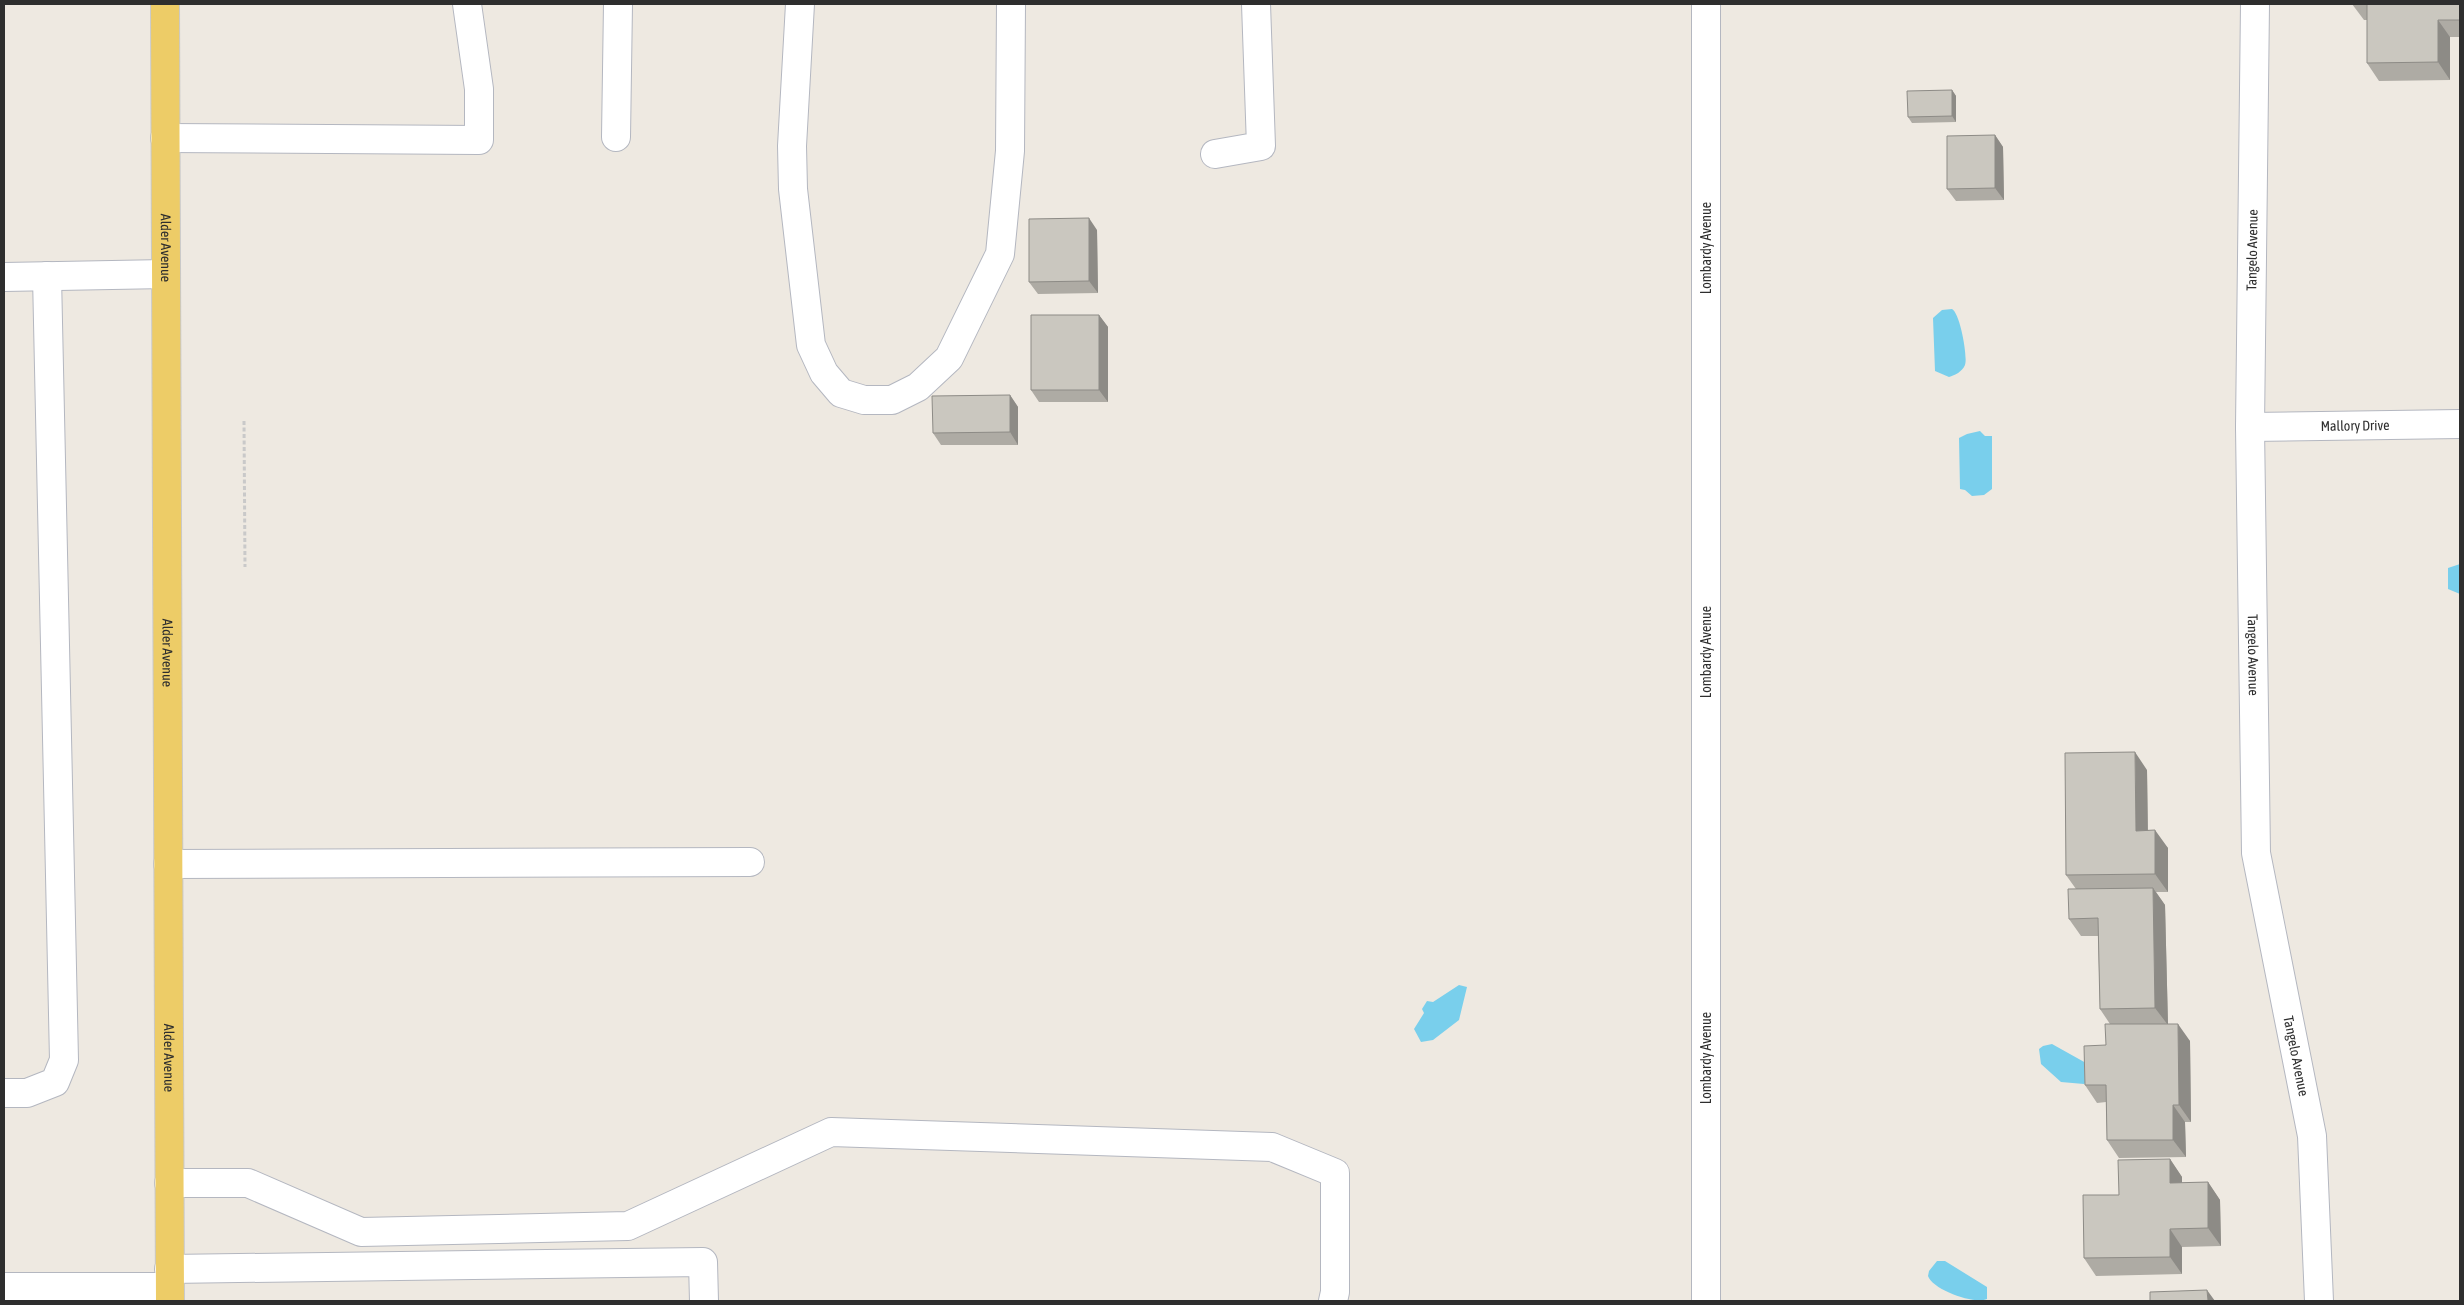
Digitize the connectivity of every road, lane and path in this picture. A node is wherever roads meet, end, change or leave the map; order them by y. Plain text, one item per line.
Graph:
1 (165, 4) edge
2 (467, 4) edge
3 (618, 4) edge
4 (800, 4) edge
5 (1010, 4) edge
6 (1256, 4) edge
7 (1706, 4) edge
8 (2255, 4) edge
9 (616, 136) dead end
10 (166, 138) junction
11 (1215, 154) dead end
12 (166, 274) junction
13 (48, 276) junction
14 (4, 277) edge
15 (244, 421) dead end
16 (2460, 424) edge
17 (2250, 427) junction
18 (244, 567) dead end
19 (750, 862) dead end
20 (168, 864) junction
21 (4, 1092) edge
22 (170, 1183) junction
23 (170, 1286) edge
24 (4, 1287) edge
25 (704, 1301) edge
26 (1333, 1301) edge
27 (1706, 1301) edge
28 (2319, 1301) edge

1 - 10 main road, Alder Avenue
2 - 10 street
3 - 9 street
4 - 5 street
6 - 11 street
7 - 27 street, Lombardy Avenue
8 - 17 street, Tangelo Avenue
10 - 12 main road, Alder Avenue
12 - 13 street
12 - 20 main road, Alder Avenue
13 - 14 street
13 - 21 street
15 - 18 path
16 - 17 street, Mallory Drive
17 - 28 street, Tangelo Avenue
19 - 20 street
20 - 22 main road, Alder Avenue
22 - 23 main road, Alder Avenue
22 - 26 street
23 - 24 street
23 - 25 street

